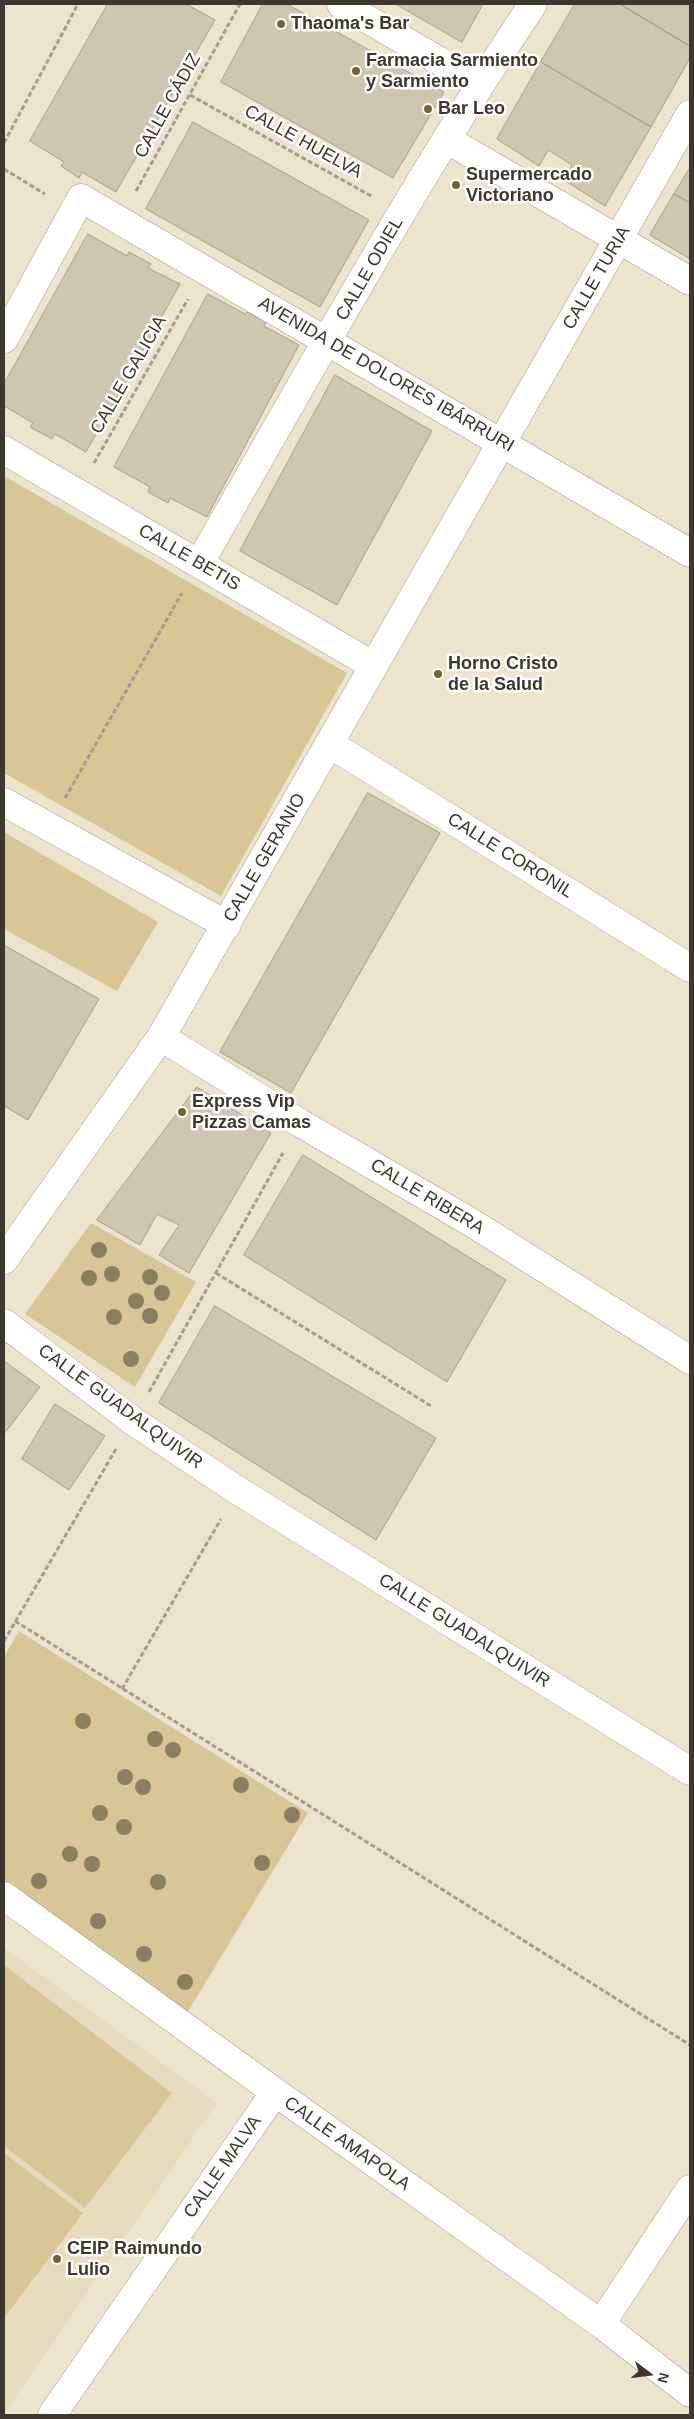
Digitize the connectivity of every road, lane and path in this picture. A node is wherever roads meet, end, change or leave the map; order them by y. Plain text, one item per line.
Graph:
1 (78, 4) edge
2 (240, 4) edge
3 (341, 4) edge
4 (532, 4) edge
5 (479, 84) junction
6 (190, 94) junction
7 (690, 114) edge
8 (446, 139) junction
9 (4, 142) edge
10 (4, 169) edge
11 (78, 204) junction
12 (402, 213) junction
13 (120, 221) junction
14 (619, 240) junction
15 (204, 270) junction
16 (690, 281) edge
17 (4, 339) edge
18 (327, 342) junction
19 (503, 442) junction
20 (4, 450) edge
21 (77, 493) junction
22 (690, 553) edge
23 (199, 564) junction
24 (374, 666) junction
25 (330, 744) junction
26 (4, 802) edge
27 (48, 827) junction
28 (227, 925) junction
29 (690, 968) edge
30 (161, 1037) junction
31 (300, 1123) junction
32 (4, 1260) edge
33 (216, 1274) junction
34 (4, 1323) edge
35 (690, 1360) edge
36 (431, 1406) dead end
37 (133, 1421) junction
38 (237, 1490) junction
39 (16, 1621) junction
40 (4, 1640) edge
41 (122, 1689) junction
42 (690, 1771) edge
43 (4, 1896) edge
44 (690, 2046) edge
45 (274, 2092) junction
46 (690, 2189) edge
47 (601, 2324) junction
48 (690, 2393) edge
49 (52, 2415) edge

1 - 9 path
2 - 6 path, CALLE CÁDIZ
3 - 5 street
4 - 5 street, CALLE ODIEL
5 - 8 street, CALLE ODIEL
6 - 12 path, CALLE HUELVA
6 - 13 path, CALLE CÁDIZ
7 - 14 street, CALLE TURIA
8 - 12 street, CALLE ODIEL
8 - 14 street
10 - 11 path
11 - 13 street, AVENIDA DE DOLORES IBÁRRURI
11 - 17 street
12 - 18 street, CALLE ODIEL
13 - 15 street, AVENIDA DE DOLORES IBÁRRURI
14 - 16 street
14 - 19 street, CALLE TURIA
15 - 18 street, AVENIDA DE DOLORES IBÁRRURI
15 - 21 path, CALLE GALICIA
18 - 19 street, AVENIDA DE DOLORES IBÁRRURI
18 - 23 street, CALLE ODIEL
19 - 22 street, AVENIDA DE DOLORES IBÁRRURI
19 - 24 street, CALLE GERANIO
20 - 21 street, CALLE BETIS
21 - 23 street, CALLE BETIS
23 - 24 street, CALLE BETIS
23 - 27 path
24 - 25 street, CALLE GERANIO
25 - 28 street, CALLE GERANIO
25 - 29 street, CALLE CORONIL
26 - 27 street
27 - 28 street
28 - 30 street, CALLE GERANIO
30 - 31 street, CALLE RIBERA
30 - 32 street, CALLE GERANIO
31 - 33 path
31 - 35 street, CALLE RIBERA
33 - 36 path
33 - 37 path
34 - 37 street, CALLE GUADALQUIVIR
37 - 38 street, CALLE GUADALQUIVIR
37 - 39 path
38 - 41 path
38 - 42 street, CALLE GUADALQUIVIR
39 - 40 path
39 - 41 path
41 - 44 path
43 - 45 street, CALLE AMAPOLA
45 - 47 street, CALLE AMAPOLA
45 - 49 street, CALLE MALVA
46 - 47 street
47 - 48 street, CALLE AMAPOLA

